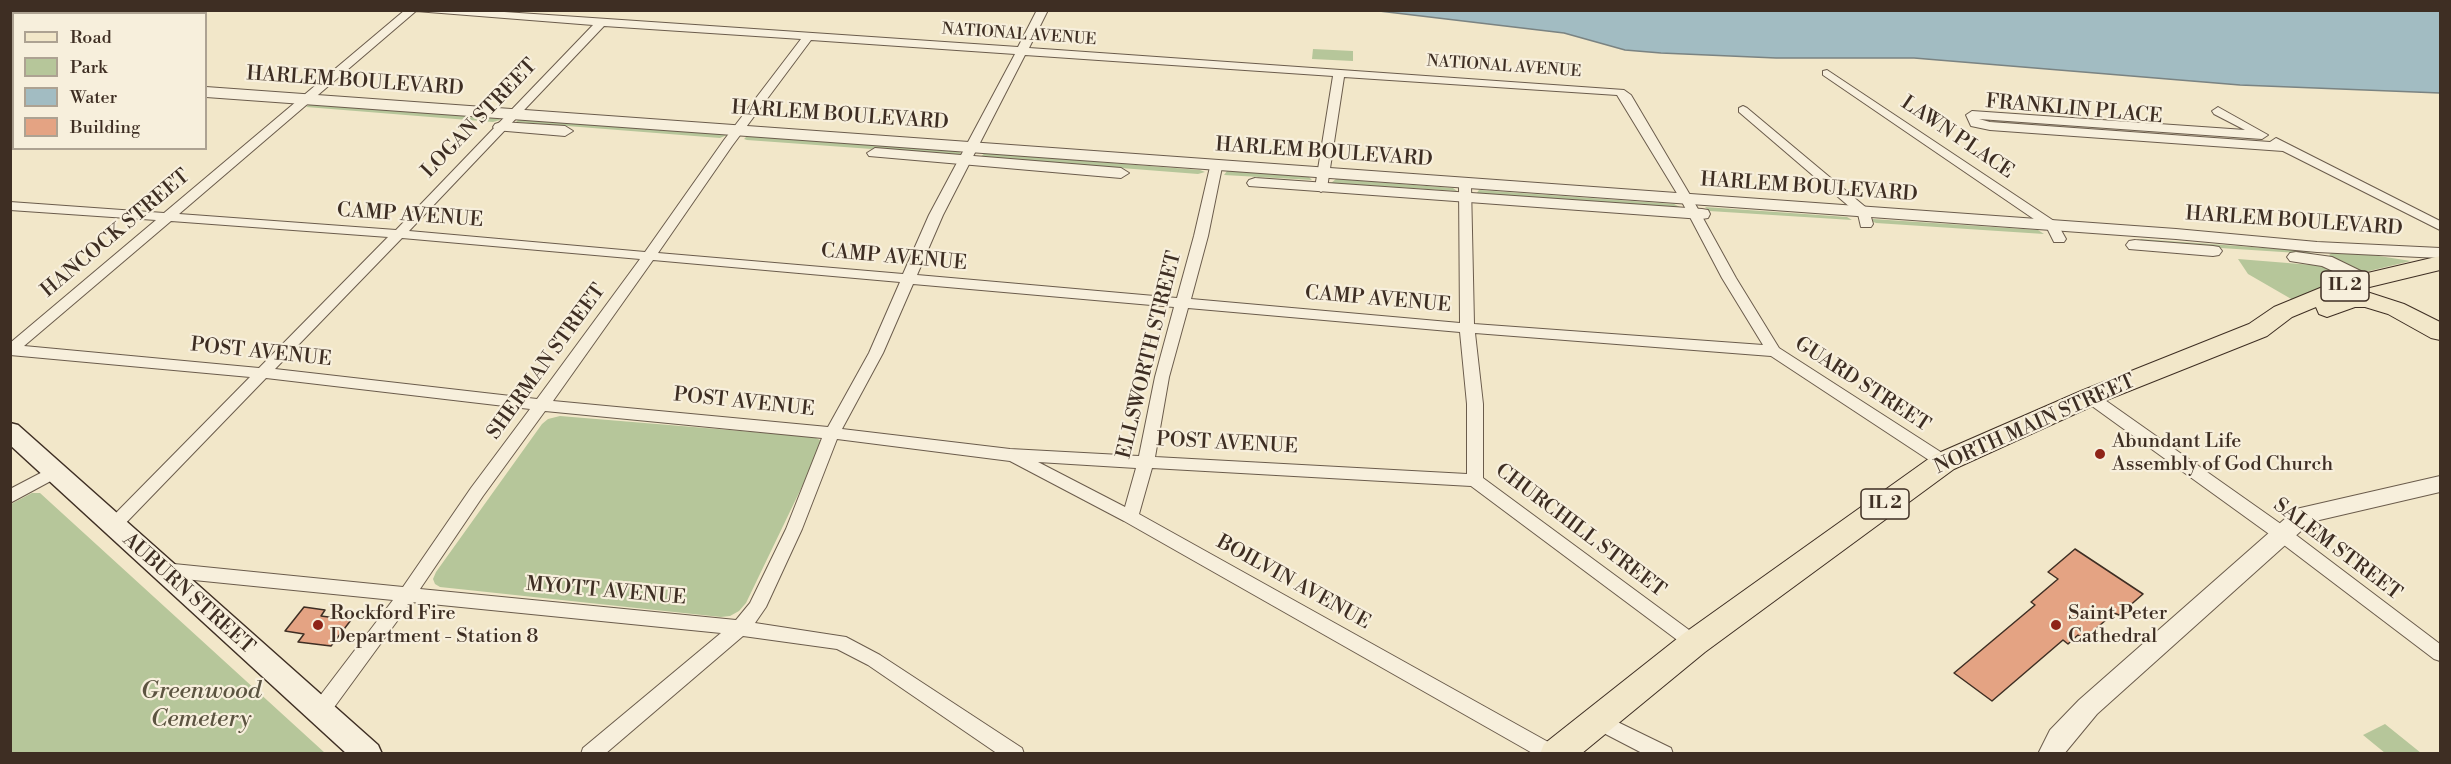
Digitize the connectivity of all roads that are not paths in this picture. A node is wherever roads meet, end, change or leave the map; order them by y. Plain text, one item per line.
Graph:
1 (412, 10) edge
2 (421, 10) edge
3 (1043, 10) edge
4 (600, 24) junction
5 (808, 37) junction
6 (1022, 51) junction
7 (1339, 72) junction
8 (1827, 73) dead end
9 (207, 92) edge
10 (1616, 92) joint
11 (305, 100) junction
12 (207, 104) edge
13 (1743, 110) dead end
14 (292, 111) junction
15 (2218, 111) dead end
16 (514, 114) junction
17 (501, 127) junction
18 (2262, 135) junction
19 (733, 136) junction
20 (2285, 147) junction
21 (968, 154) junction
22 (1214, 173) junction
23 (1322, 181) junction
24 (1465, 192) junction
25 (10, 206) edge
26 (1690, 206) junction
27 (166, 218) junction
28 (1865, 219) junction
29 (2440, 226) edge
30 (2055, 233) junction
31 (399, 234) junction
32 (2440, 253) edge
33 (2322, 254) junction
34 (650, 256) junction
35 (2440, 263) edge
36 (910, 279) junction
37 (2366, 280) junction
38 (1183, 302) junction
39 (1467, 328) junction
40 (2258, 330) junction
41 (2440, 332) edge
42 (10, 350) edge
43 (1774, 351) junction
44 (263, 373) junction
45 (2090, 397) junction
46 (542, 405) junction
47 (10, 431) edge
48 (832, 433) junction
49 (1010, 455) junction
50 (1146, 461) junction
51 (1944, 462) junction
52 (54, 472) junction
53 (1475, 480) junction
54 (2440, 484) edge
55 (10, 496) edge
56 (1130, 517) junction
57 (113, 526) junction
58 (2282, 534) junction
59 (161, 569) junction
60 (406, 596) junction
61 (740, 628) junction
62 (1694, 642) junction
63 (2440, 654) edge
64 (320, 711) junction
65 (1597, 720) junction
66 (368, 753) edge
67 (590, 753) edge
68 (1015, 753) edge
69 (1554, 753) edge
70 (1664, 753) edge
71 (2050, 753) edge

1 - 11 street, HANCOCK STREET
2 - 4 street, NATIONAL AVENUE
3 - 6 street
4 - 5 street, NATIONAL AVENUE
4 - 16 street, LOGAN STREET
5 - 6 street, NATIONAL AVENUE
5 - 19 street, SHERMAN STREET
6 - 7 street, NATIONAL AVENUE
6 - 21 street
7 - 10 street, NATIONAL AVENUE
7 - 23 street
8 - 30 street, LAWN PLACE
9 - 11 street, HARLEM BOULEVARD
10 - 26 street, GUARD STREET
11 - 14 street, HANCOCK STREET
11 - 16 street, HARLEM BOULEVARD
12 - 14 street, HARLEM BOULEVARD
13 - 28 street
14 - 17 street, HARLEM BOULEVARD
14 - 27 street, HANCOCK STREET
15 - 18 street, FRANKLIN PLACE
16 - 17 street, LOGAN STREET
16 - 19 street, HARLEM BOULEVARD
17 - 19 street, HARLEM BOULEVARD
17 - 31 street, LOGAN STREET
18 - 20 street, FRANKLIN PLACE
18 - 20 street, FRANKLIN PLACE
19 - 21 street, HARLEM BOULEVARD
19 - 34 street, SHERMAN STREET
20 - 29 street, FRANKLIN PLACE
21 - 22 street, HARLEM BOULEVARD
21 - 36 street
22 - 23 street, HARLEM BOULEVARD
22 - 38 street, ELLSWORTH STREET
23 - 24 street, HARLEM BOULEVARD
24 - 26 street, HARLEM BOULEVARD
24 - 39 street, CHURCHILL STREET
25 - 27 street, CAMP AVENUE
26 - 28 street, HARLEM BOULEVARD
26 - 43 street, GUARD STREET
27 - 31 street, CAMP AVENUE
27 - 42 street, HANCOCK STREET
28 - 30 street, HARLEM BOULEVARD
30 - 33 street, HARLEM BOULEVARD
31 - 34 street, CAMP AVENUE
31 - 44 street, LOGAN STREET
32 - 33 street, HARLEM BOULEVARD
33 - 37 street, HARLEM BOULEVARD
34 - 36 street, CAMP AVENUE
34 - 46 street, SHERMAN STREET
35 - 37 main road, NORTH MAIN STREET / IL 2
36 - 38 street, CAMP AVENUE
36 - 48 street
37 - 40 main road, NORTH MAIN STREET / IL 2
37 - 41 main road
38 - 39 street, CAMP AVENUE
38 - 50 street, ELLSWORTH STREET
39 - 43 street, CAMP AVENUE
39 - 53 street, CHURCHILL STREET
40 - 41 main road, IL 2
40 - 45 main road, NORTH MAIN STREET / IL 2
42 - 44 street, POST AVENUE
43 - 51 street, GUARD STREET
44 - 46 street, POST AVENUE
44 - 57 street, LOGAN STREET
45 - 51 main road, NORTH MAIN STREET / IL 2
45 - 58 street, SALEM STREET
46 - 48 street, POST AVENUE
46 - 60 street, SHERMAN STREET
47 - 52 main road, AUBURN STREET
48 - 49 street, POST AVENUE
48 - 61 street
49 - 50 street, POST AVENUE
49 - 56 street, BOILVIN AVENUE
50 - 53 street, POST AVENUE
50 - 56 street, ELLSWORTH STREET
51 - 62 main road, NORTH MAIN STREET / IL 2
52 - 55 street
52 - 57 main road, AUBURN STREET
53 - 62 street, CHURCHILL STREET
54 - 58 street
56 - 69 street, BOILVIN AVENUE
57 - 59 main road, AUBURN STREET
58 - 63 street, SALEM STREET
58 - 71 street
59 - 60 street, MYOTT AVENUE
59 - 64 main road, AUBURN STREET
60 - 61 street, MYOTT AVENUE
60 - 64 street, SHERMAN STREET
61 - 67 street
61 - 68 street, MYOTT AVENUE
62 - 65 main road, NORTH MAIN STREET / IL 2
64 - 66 main road, AUBURN STREET
65 - 69 main road, NORTH MAIN STREET / IL 2
65 - 70 street

